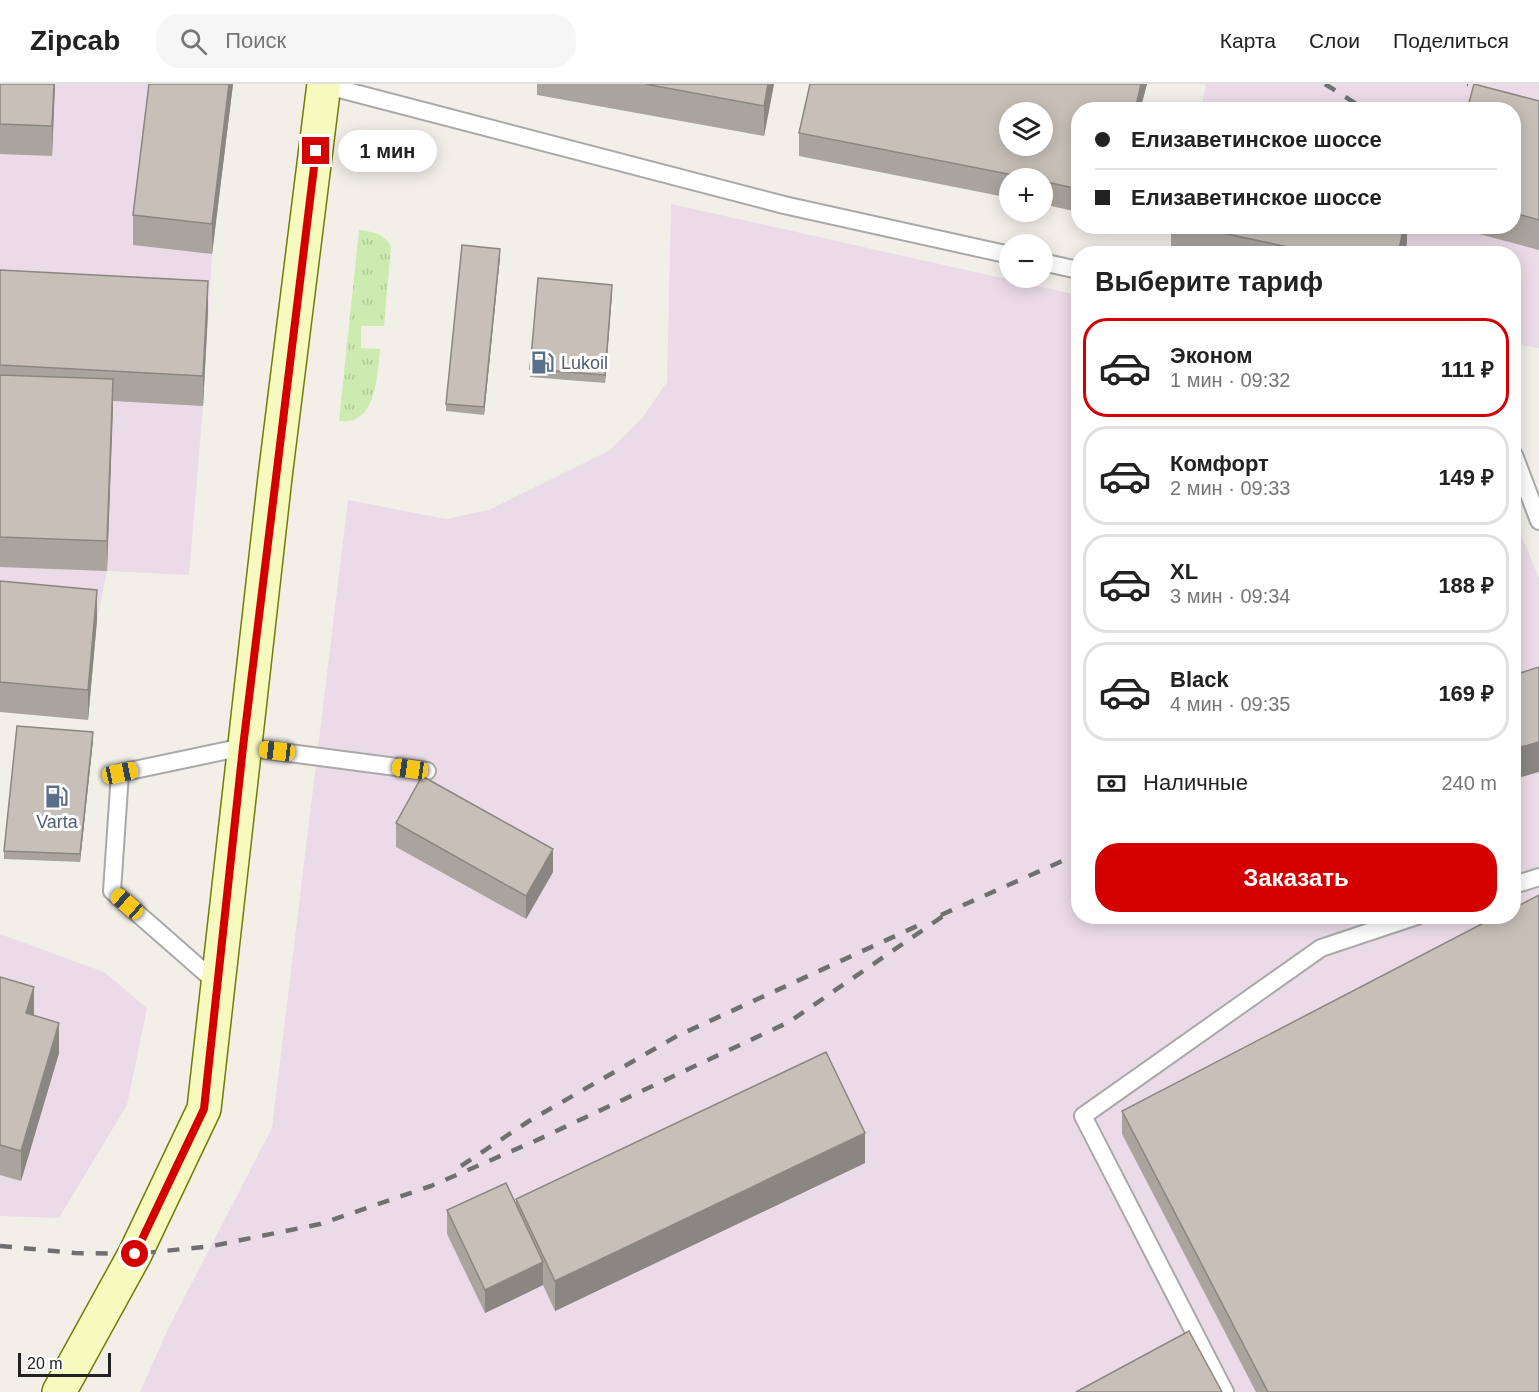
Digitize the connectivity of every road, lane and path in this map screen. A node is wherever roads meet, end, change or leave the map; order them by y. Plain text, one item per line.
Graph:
1 (324, 85) edge
2 (999, 253) edge
3 (1053, 264) edge
4 (1071, 268) edge
5 (1521, 473) edge
6 (1539, 521) edge
7 (243, 747) junction
8 (427, 771) dead end
9 (1539, 877) edge
10 (1521, 883) edge
11 (1393, 924) edge
12 (218, 984) junction
13 (59, 1392) edge
14 (1225, 1392) edge

1 - 2 lane
1 - 7 main road
3 - 4 lane
5 - 6 lane
7 - 8 lane
7 - 12 main road
7 - 12 lane
9 - 10 lane
11 - 14 lane
12 - 13 main road

